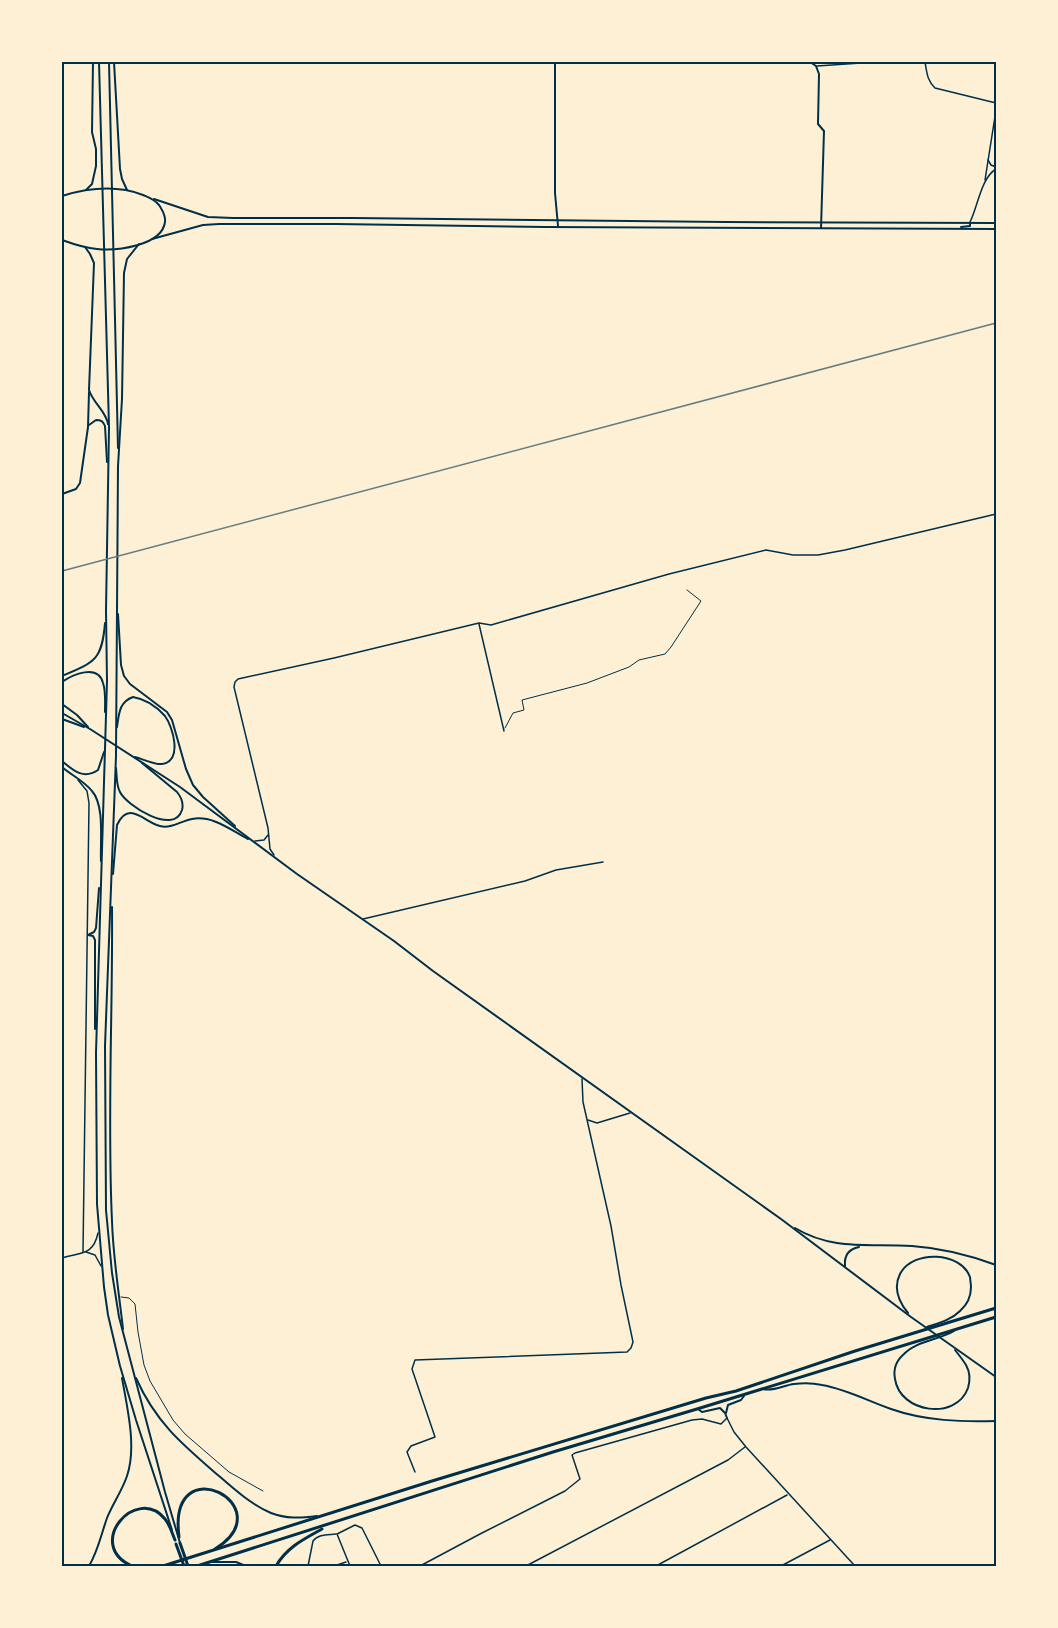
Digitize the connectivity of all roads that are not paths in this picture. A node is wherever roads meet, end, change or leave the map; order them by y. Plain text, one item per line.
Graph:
1 (93, 62) edge
2 (99, 62) edge
3 (109, 62) edge
4 (114, 62) edge
5 (555, 62) edge
6 (810, 62) edge
7 (876, 62) edge
8 (925, 62) edge
9 (816, 66) junction
10 (996, 103) edge
11 (996, 110) edge
12 (988, 159) junction
13 (996, 168) edge
14 (985, 180) junction
15 (127, 190) junction
16 (83, 191) junction
17 (62, 198) edge
18 (154, 200) junction
19 (556, 220) junction
20 (822, 222) junction
21 (970, 222) junction
22 (996, 223) edge
23 (558, 226) junction
24 (821, 228) junction
25 (958, 228) junction
26 (996, 228) edge
27 (152, 239) junction
28 (62, 240) edge
29 (140, 244) junction
30 (85, 247) junction
31 (89, 390) junction
32 (88, 427) junction
33 (109, 427) junction
34 (108, 466) junction
35 (118, 466) junction
36 (62, 494) edge
37 (996, 514) edge
38 (687, 590) dead end
39 (117, 609) junction
40 (106, 611) junction
41 (479, 623) junction
42 (62, 676) edge
43 (62, 682) edge
44 (62, 704) edge
45 (62, 712) edge
46 (62, 719) edge
47 (106, 724) junction
48 (90, 729) junction
49 (504, 731) joint
50 (116, 734) junction
51 (105, 749) junction
52 (116, 756) junction
53 (133, 756) junction
54 (62, 761) edge
55 (62, 767) edge
56 (76, 778) junction
57 (269, 834) junction
58 (246, 836) junction
59 (254, 841) junction
60 (274, 855) junction
61 (603, 862) dead end
62 (101, 873) junction
63 (111, 886) junction
64 (362, 920) junction
65 (88, 935) junction
66 (96, 1053) junction
67 (582, 1078) junction
68 (630, 1113) junction
69 (587, 1120) junction
70 (781, 1220) junction
71 (98, 1233) junction
72 (862, 1246) junction
73 (84, 1252) junction
74 (62, 1258) edge
75 (996, 1265) edge
76 (102, 1268) junction
77 (846, 1268) junction
78 (119, 1298) junction
79 (996, 1308) edge
80 (911, 1317) junction
81 (996, 1317) edge
82 (957, 1330) junction
83 (914, 1333) junction
84 (125, 1344) junction
85 (951, 1346) junction
86 (120, 1366) junction
87 (133, 1370) junction
88 (996, 1377) edge
89 (763, 1389) junction
90 (745, 1395) junction
91 (697, 1409) junction
92 (727, 1418) junction
93 (996, 1421) edge
94 (746, 1447) junction
95 (415, 1472) dead end
96 (263, 1491) dead end
97 (788, 1494) junction
98 (331, 1514) junction
99 (329, 1525) junction
100 (337, 1534) junction
101 (831, 1540) junction
102 (178, 1541) junction
103 (208, 1552) junction
104 (210, 1562) junction
105 (347, 1562) junction
106 (89, 1566) edge
107 (132, 1566) edge
108 (163, 1566) edge
109 (186, 1566) edge
110 (197, 1566) edge
111 (246, 1566) edge
112 (276, 1566) edge
113 (308, 1566) edge
114 (334, 1566) edge
115 (350, 1566) edge
116 (381, 1566) edge
117 (420, 1566) edge
118 (526, 1566) edge
119 (656, 1566) edge
120 (781, 1566) edge
121 (855, 1566) edge

1 - 16 main road
2 - 33 main road
3 - 35 main road
4 - 15 main road
5 - 19 main road
6 - 9 main road
7 - 9 street
8 - 10 street
9 - 20 main road
11 - 12 street
12 - 13 street
12 - 14 street
13 - 14 street
14 - 21 street
15 - 16 main road
15 - 18 main road
16 - 17 main road
18 - 19 main road
18 - 27 main road
19 - 20 main road
19 - 23 main road
20 - 21 main road
20 - 24 main road
21 - 22 main road
21 - 25 main road
23 - 24 main road
23 - 27 main road
24 - 25 main road
25 - 26 main road
27 - 29 main road
28 - 30 main road
29 - 30 main road
29 - 35 main road
30 - 31 main road
31 - 32 main road
31 - 33 main road
32 - 34 main road
32 - 36 main road
33 - 34 main road
34 - 40 main road
35 - 39 main road
37 - 41 street
38 - 49 lane
39 - 50 main road
39 - 58 main road
40 - 42 main road
40 - 47 main road
41 - 49 street
41 - 57 street
43 - 47 main road
44 - 48 main road
45 - 48 main road
46 - 48 main road
47 - 51 main road
48 - 53 main road
50 - 52 main road
50 - 53 main road
51 - 54 main road
51 - 62 main road
52 - 53 main road
52 - 63 main road
53 - 58 main road
55 - 56 main road
56 - 62 main road
56 - 65 street
57 - 59 street
57 - 60 street
58 - 59 main road
59 - 60 main road
59 - 63 main road
60 - 64 main road
61 - 64 street
62 - 65 main road
62 - 66 main road
63 - 78 main road
63 - 84 main road
64 - 67 main road
65 - 66 main road
65 - 73 street
66 - 71 main road
67 - 68 main road
67 - 69 street
68 - 69 street
68 - 70 main road
69 - 95 street
70 - 72 main road
70 - 77 main road
71 - 73 street
71 - 76 main road
72 - 75 main road
72 - 77 main road
73 - 74 street
73 - 76 street
76 - 86 main road
77 - 80 main road
78 - 84 main road
78 - 96 lane
79 - 83 highway
80 - 83 main road
80 - 85 main road
81 - 82 highway
82 - 85 main road
82 - 89 highway
83 - 98 highway
84 - 87 main road
85 - 88 main road
86 - 102 main road
86 - 106 main road
87 - 98 main road
87 - 102 main road
89 - 90 highway
89 - 93 main road
90 - 91 highway
90 - 92 main road
91 - 92 main road
91 - 99 highway
92 - 94 street
92 - 117 street
94 - 97 street
94 - 118 street
97 - 101 street
97 - 119 street
98 - 103 highway
99 - 104 highway
99 - 112 highway
100 - 105 street
100 - 113 street
100 - 116 street
101 - 120 street
101 - 121 street
102 - 103 highway
102 - 107 highway
102 - 109 highway
103 - 108 highway
104 - 110 highway
104 - 111 main road
105 - 114 street
105 - 115 street

